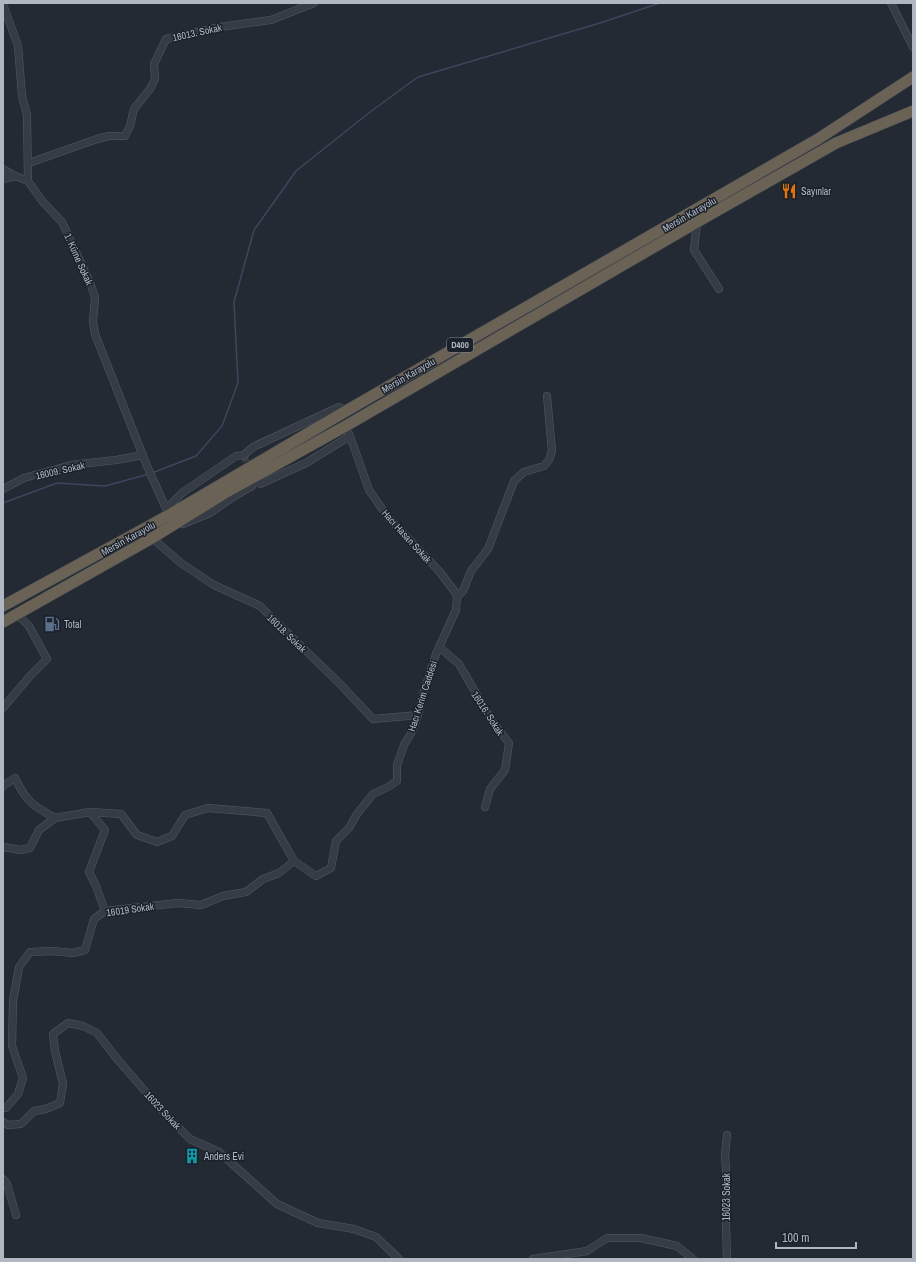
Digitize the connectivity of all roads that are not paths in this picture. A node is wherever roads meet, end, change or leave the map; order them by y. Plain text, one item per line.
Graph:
1 (314, 3) edge
2 (891, 3) edge
3 (3, 4) edge
4 (913, 47) edge
5 (913, 77) edge
6 (913, 111) edge
7 (29, 163) junction
8 (3, 169) edge
9 (14, 176) junction
10 (3, 179) edge
11 (28, 181) junction
12 (697, 222) junction
13 (720, 289) dead end
14 (547, 396) dead end
15 (346, 411) junction
16 (347, 432) junction
17 (143, 455) junction
18 (3, 489) edge
19 (167, 512) junction
20 (152, 538) junction
21 (457, 597) junction
22 (3, 606) edge
23 (21, 618) dead end
24 (3, 622) edge
25 (439, 647) junction
26 (3, 708) edge
27 (418, 715) junction
28 (3, 786) edge
29 (485, 807) dead end
30 (90, 812) junction
31 (55, 818) junction
32 (3, 847) edge
33 (294, 862) junction
34 (105, 911) junction
35 (3, 1108) edge
36 (3, 1122) edge
37 (727, 1135) dead end
38 (3, 1179) edge
39 (16, 1215) dead end
40 (399, 1259) edge
41 (533, 1259) edge
42 (693, 1259) edge
43 (727, 1259) edge

1 - 7 street, 16013. Sokak
2 - 4 street
3 - 7 street
5 - 15 highway, Mersin Karayolu / D400
6 - 12 highway, Mersin Karayolu / D400
7 - 11 street
8 - 9 street
9 - 10 street
9 - 11 street
11 - 17 street, 1. Küme Sokak
12 - 13 street
12 - 16 highway, Mersin Karayolu / D400
14 - 21 street, Hacı Kerim Caddesi
15 - 19 highway, Mersin Karayolu / D400
15 - 19 street
16 - 20 highway, Mersin Karayolu / D400
16 - 21 street, Hacı Hasan Sokak
17 - 18 street, 16009. Sokak
17 - 19 street, 1. Küme Sokak
19 - 22 highway, Mersin Karayolu / D400
20 - 24 highway, Mersin Karayolu / D400
20 - 27 street, 16018. Sokak
21 - 25 street, Hacı Kerim Caddesi
23 - 26 street
25 - 27 street, Hacı Kerim Caddesi
25 - 29 street, 16016. Sokak
27 - 33 street, Hacı Kerim Caddesi
28 - 31 street
30 - 31 street, Hacı Kerim Caddesi
30 - 33 street, Hacı Kerim Caddesi
30 - 34 street
31 - 32 street, Hacı Kerim Caddesi
33 - 34 street, 16019 Sokak
34 - 35 street, 16019 Sokak
36 - 40 street, 16023 Sokak
37 - 43 street, 16023 Sokak
38 - 39 street
41 - 42 street

